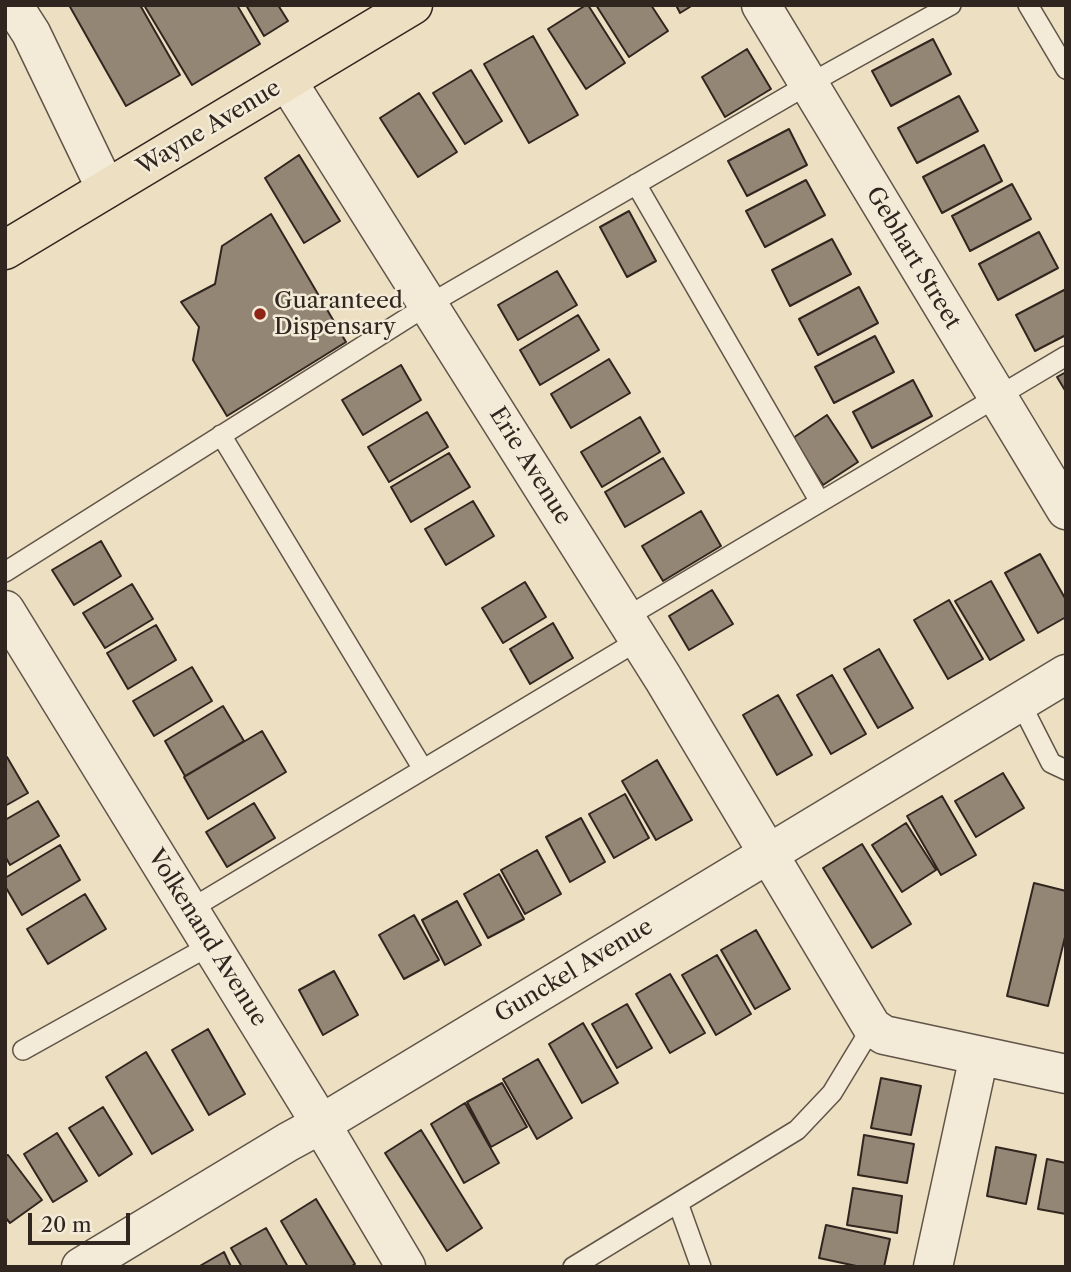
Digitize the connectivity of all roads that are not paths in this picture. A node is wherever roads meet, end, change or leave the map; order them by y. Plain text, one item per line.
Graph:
1 (13, 5) edge
2 (413, 5) edge
3 (761, 5) edge
4 (951, 5) edge
5 (1028, 5) edge
6 (1066, 69) edge
7 (287, 81) junction
8 (808, 84) junction
9 (636, 184) junction
10 (106, 189) junction
11 (5, 250) edge
12 (428, 305) junction
13 (1066, 356) edge
14 (997, 397) junction
15 (221, 435) junction
16 (820, 502) junction
17 (1066, 510) edge
18 (5, 572) edge
19 (5, 610) edge
20 (632, 629) junction
21 (1066, 674) edge
22 (1020, 702) junction
23 (424, 769) junction
24 (1066, 770) edge
25 (769, 853) junction
26 (189, 910) junction
27 (211, 945) junction
28 (872, 1027) junction
29 (23, 1050) dead end
30 (979, 1056) junction
31 (1066, 1074) edge
32 (321, 1124) junction
33 (678, 1203) junction
34 (81, 1267) edge
35 (406, 1267) edge
36 (573, 1267) edge
37 (701, 1267) edge
38 (933, 1267) edge

1 - 10 street
2 - 7 main road, Wayne Avenue
3 - 8 street, Gebhart Street
4 - 8 lane
5 - 6 lane
7 - 10 main road, Wayne Avenue
7 - 12 street, Erie Avenue
8 - 9 lane
8 - 14 street, Gebhart Street
9 - 12 lane
9 - 16 lane
10 - 11 main road, Wayne Avenue
12 - 15 lane
12 - 20 street, Erie Avenue
13 - 14 lane
14 - 16 lane
14 - 17 street, Gebhart Street
15 - 18 lane
15 - 23 lane
16 - 20 lane
19 - 26 street, Volkenand Avenue
20 - 23 lane
20 - 25 street, Erie Avenue
21 - 22 street, Gunckel Avenue
22 - 24 lane
22 - 25 street, Gunckel Avenue
23 - 26 lane
25 - 28 street, Erie Avenue
25 - 32 street, Gunckel Avenue
26 - 27 street, Volkenand Avenue
27 - 29 lane
27 - 32 street, Volkenand Avenue
28 - 30 street
28 - 33 lane
30 - 31 street
30 - 38 street
32 - 34 street, Gunckel Avenue
32 - 35 street, Volkenand Avenue
33 - 36 lane
33 - 37 lane

